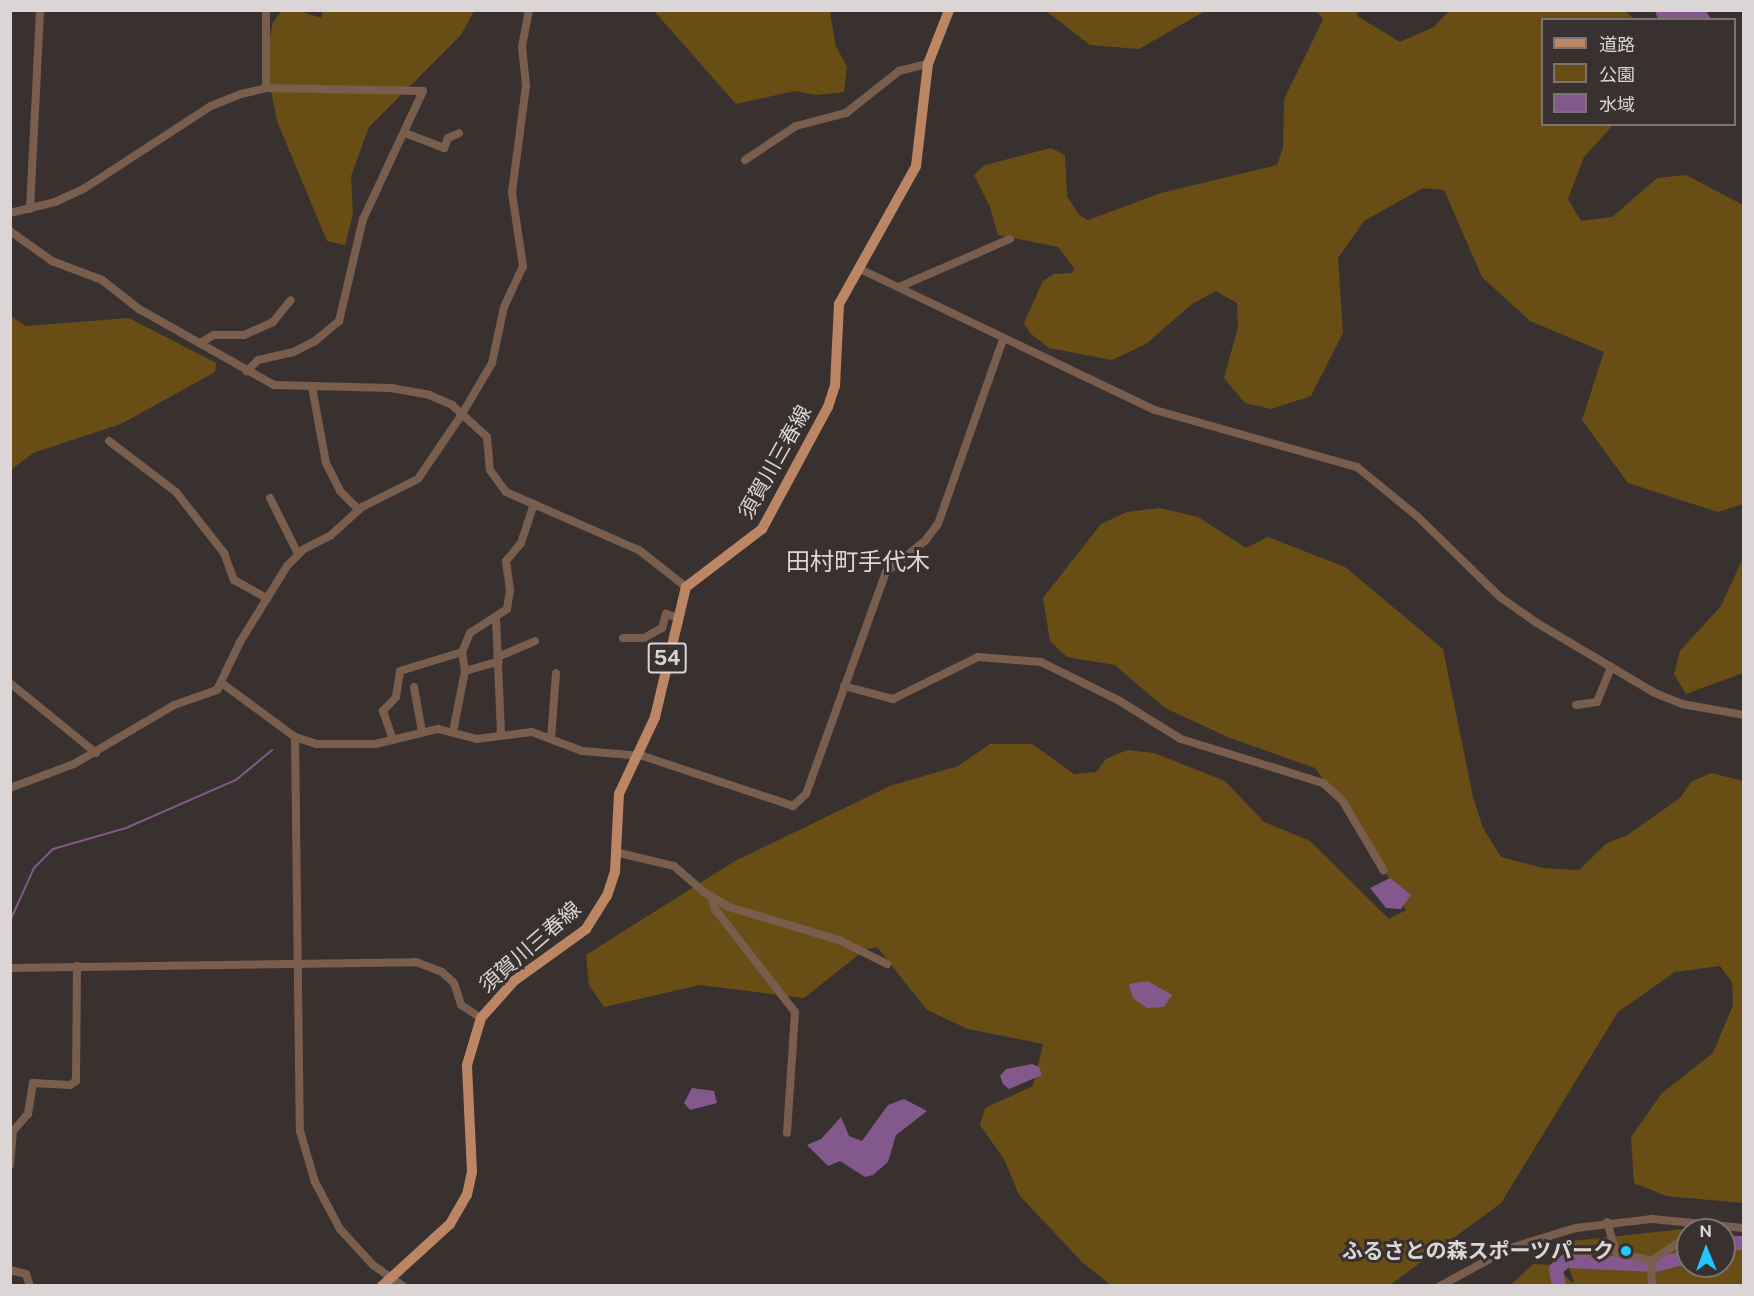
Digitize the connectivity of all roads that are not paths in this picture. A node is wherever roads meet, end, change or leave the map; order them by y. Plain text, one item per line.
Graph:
1 (40, 10) edge
2 (266, 10) edge
3 (529, 10) edge
4 (949, 10) edge
5 (928, 64) junction
6 (266, 88) junction
7 (405, 133) junction
8 (459, 134) dead end
9 (745, 160) dead end
10 (30, 209) junction
11 (10, 213) edge
12 (10, 231) edge
13 (1010, 239) dead end
14 (858, 268) junction
15 (899, 287) junction
16 (291, 300) dead end
17 (1003, 339) junction
18 (200, 343) junction
19 (247, 370) junction
20 (312, 387) junction
21 (462, 414) junction
22 (109, 441) dead end
23 (270, 498) dead end
24 (534, 504) junction
25 (359, 510) junction
26 (298, 554) junction
27 (686, 587) junction
28 (267, 598) junction
29 (676, 617) junction
30 (496, 619) junction
31 (622, 638) dead end
32 (535, 641) dead end
33 (462, 652) junction
34 (499, 658) junction
35 (1611, 667) junction
36 (465, 671) junction
37 (556, 673) dead end
38 (10, 683) edge
39 (223, 684) junction
40 (844, 686) junction
41 (414, 687) dead end
42 (1576, 705) dead end
43 (1743, 715) edge
44 (422, 732) junction
45 (453, 732) junction
46 (501, 735) junction
47 (295, 737) junction
48 (551, 739) junction
49 (393, 741) junction
50 (96, 753) junction
51 (636, 756) junction
52 (10, 788) edge
53 (615, 852) junction
54 (1384, 871) dead end
55 (712, 898) junction
56 (296, 963) junction
57 (886, 964) dead end
58 (77, 966) junction
59 (10, 968) edge
60 (482, 1018) junction
61 (787, 1133) dead end
62 (10, 1165) edge
63 (1608, 1222) junction
64 (1676, 1222) edge
65 (1676, 1244) edge
66 (1651, 1260) junction
67 (10, 1270) edge
68 (386, 1282) edge
69 (30, 1286) edge
70 (403, 1286) edge
71 (1440, 1286) edge
72 (1652, 1286) edge

1 - 10 street
2 - 6 street
3 - 21 street
4 - 5 main road, 須賀川三春線
5 - 9 street
5 - 14 main road, 須賀川三春線
6 - 7 street
6 - 10 street
7 - 8 street
7 - 19 street
10 - 11 street
12 - 18 street
13 - 15 street
14 - 15 street
14 - 27 main road, 須賀川三春線
15 - 17 street
16 - 18 street
17 - 35 street
17 - 40 street
18 - 19 street
19 - 20 street
20 - 21 street
20 - 25 street
21 - 24 street
21 - 25 street
22 - 28 street
23 - 26 street
24 - 27 street
24 - 30 street
25 - 26 street
26 - 28 street
27 - 29 main road, 須賀川三春線 / 54
28 - 39 street
29 - 31 street
29 - 51 main road, 須賀川三春線 / 54
30 - 33 street
30 - 34 street
32 - 34 street
33 - 36 street
33 - 49 street
34 - 36 street
34 - 46 street
35 - 42 street
35 - 43 street
36 - 45 street
37 - 48 street
38 - 50 street
39 - 47 street
39 - 50 street
40 - 51 street
40 - 54 street
41 - 44 street
44 - 45 street
44 - 49 street
45 - 46 street
46 - 48 street
47 - 49 street
47 - 56 street
48 - 51 street
50 - 52 street
51 - 53 main road, 須賀川三春線 / 54
53 - 55 street
53 - 60 main road, 須賀川三春線 / 54
55 - 57 street
55 - 61 street
56 - 58 street
56 - 60 street
56 - 68 street
58 - 59 street
58 - 62 street
60 - 68 main road, 須賀川三春線 / 54
63 - 64 street
63 - 66 street
63 - 71 street
65 - 66 street
66 - 72 street
67 - 69 street
68 - 70 street

